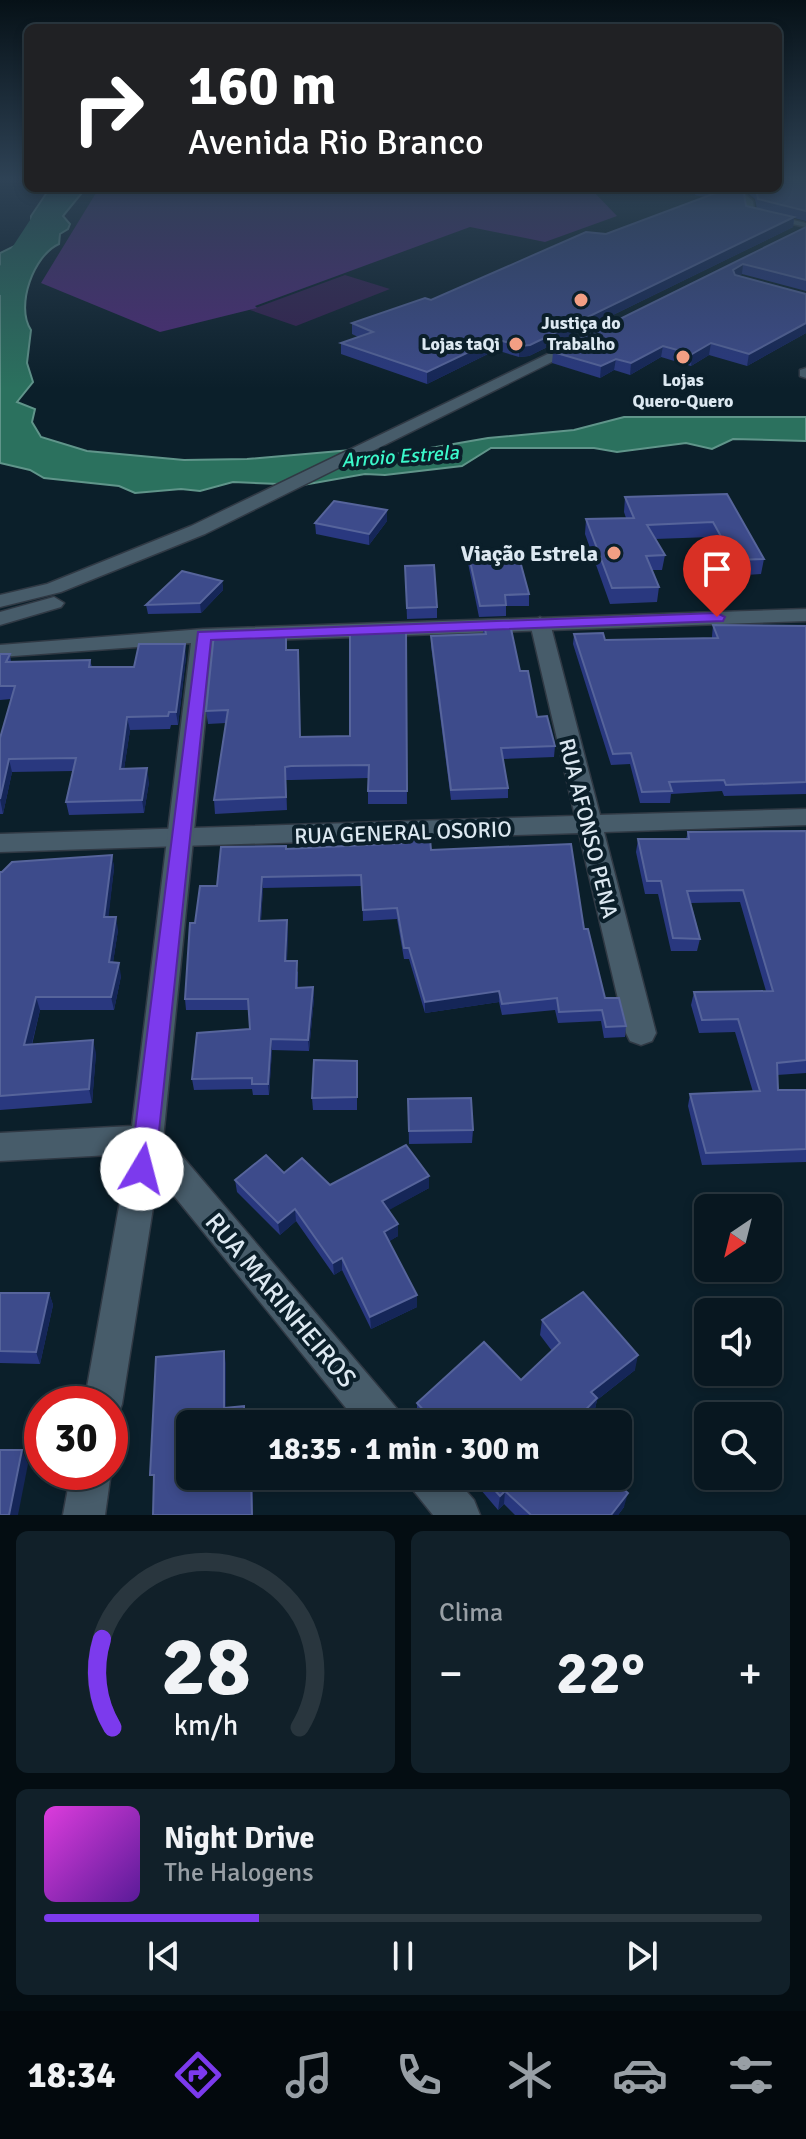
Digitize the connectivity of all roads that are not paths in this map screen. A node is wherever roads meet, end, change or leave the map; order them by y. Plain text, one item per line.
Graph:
1 (592, 337) edge
2 (200, 529) junction
3 (0, 601) edge
4 (806, 615) edge
5 (0, 619) edge
6 (540, 623) junction
7 (203, 635) junction
8 (0, 636) edge
9 (149, 638) junction
10 (0, 651) edge
11 (806, 817) edge
12 (587, 826) junction
13 (179, 838) junction
14 (0, 843) edge
15 (641, 1033) dead end
16 (147, 1139) junction
17 (0, 1147) edge
18 (106, 1386) edge
19 (372, 1410) edge
20 (88, 1490) edge
21 (438, 1490) edge
22 (84, 1515) edge
23 (459, 1515) edge

1 - 2 street
2 - 3 street
2 - 5 street
4 - 6 street
6 - 7 street
6 - 12 street, RUA AFONSO PENA
7 - 9 street
7 - 13 street
8 - 9 street
9 - 10 street
11 - 12 street, RUA GENERAL OSORIO
12 - 13 street, RUA GENERAL OSORIO
12 - 15 street, RUA AFONSO PENA
13 - 14 street, RUA GENERAL OSORIO
13 - 16 street
16 - 17 street
16 - 18 street
16 - 19 street, RUA MARINHEIROS
20 - 22 street
21 - 23 street

